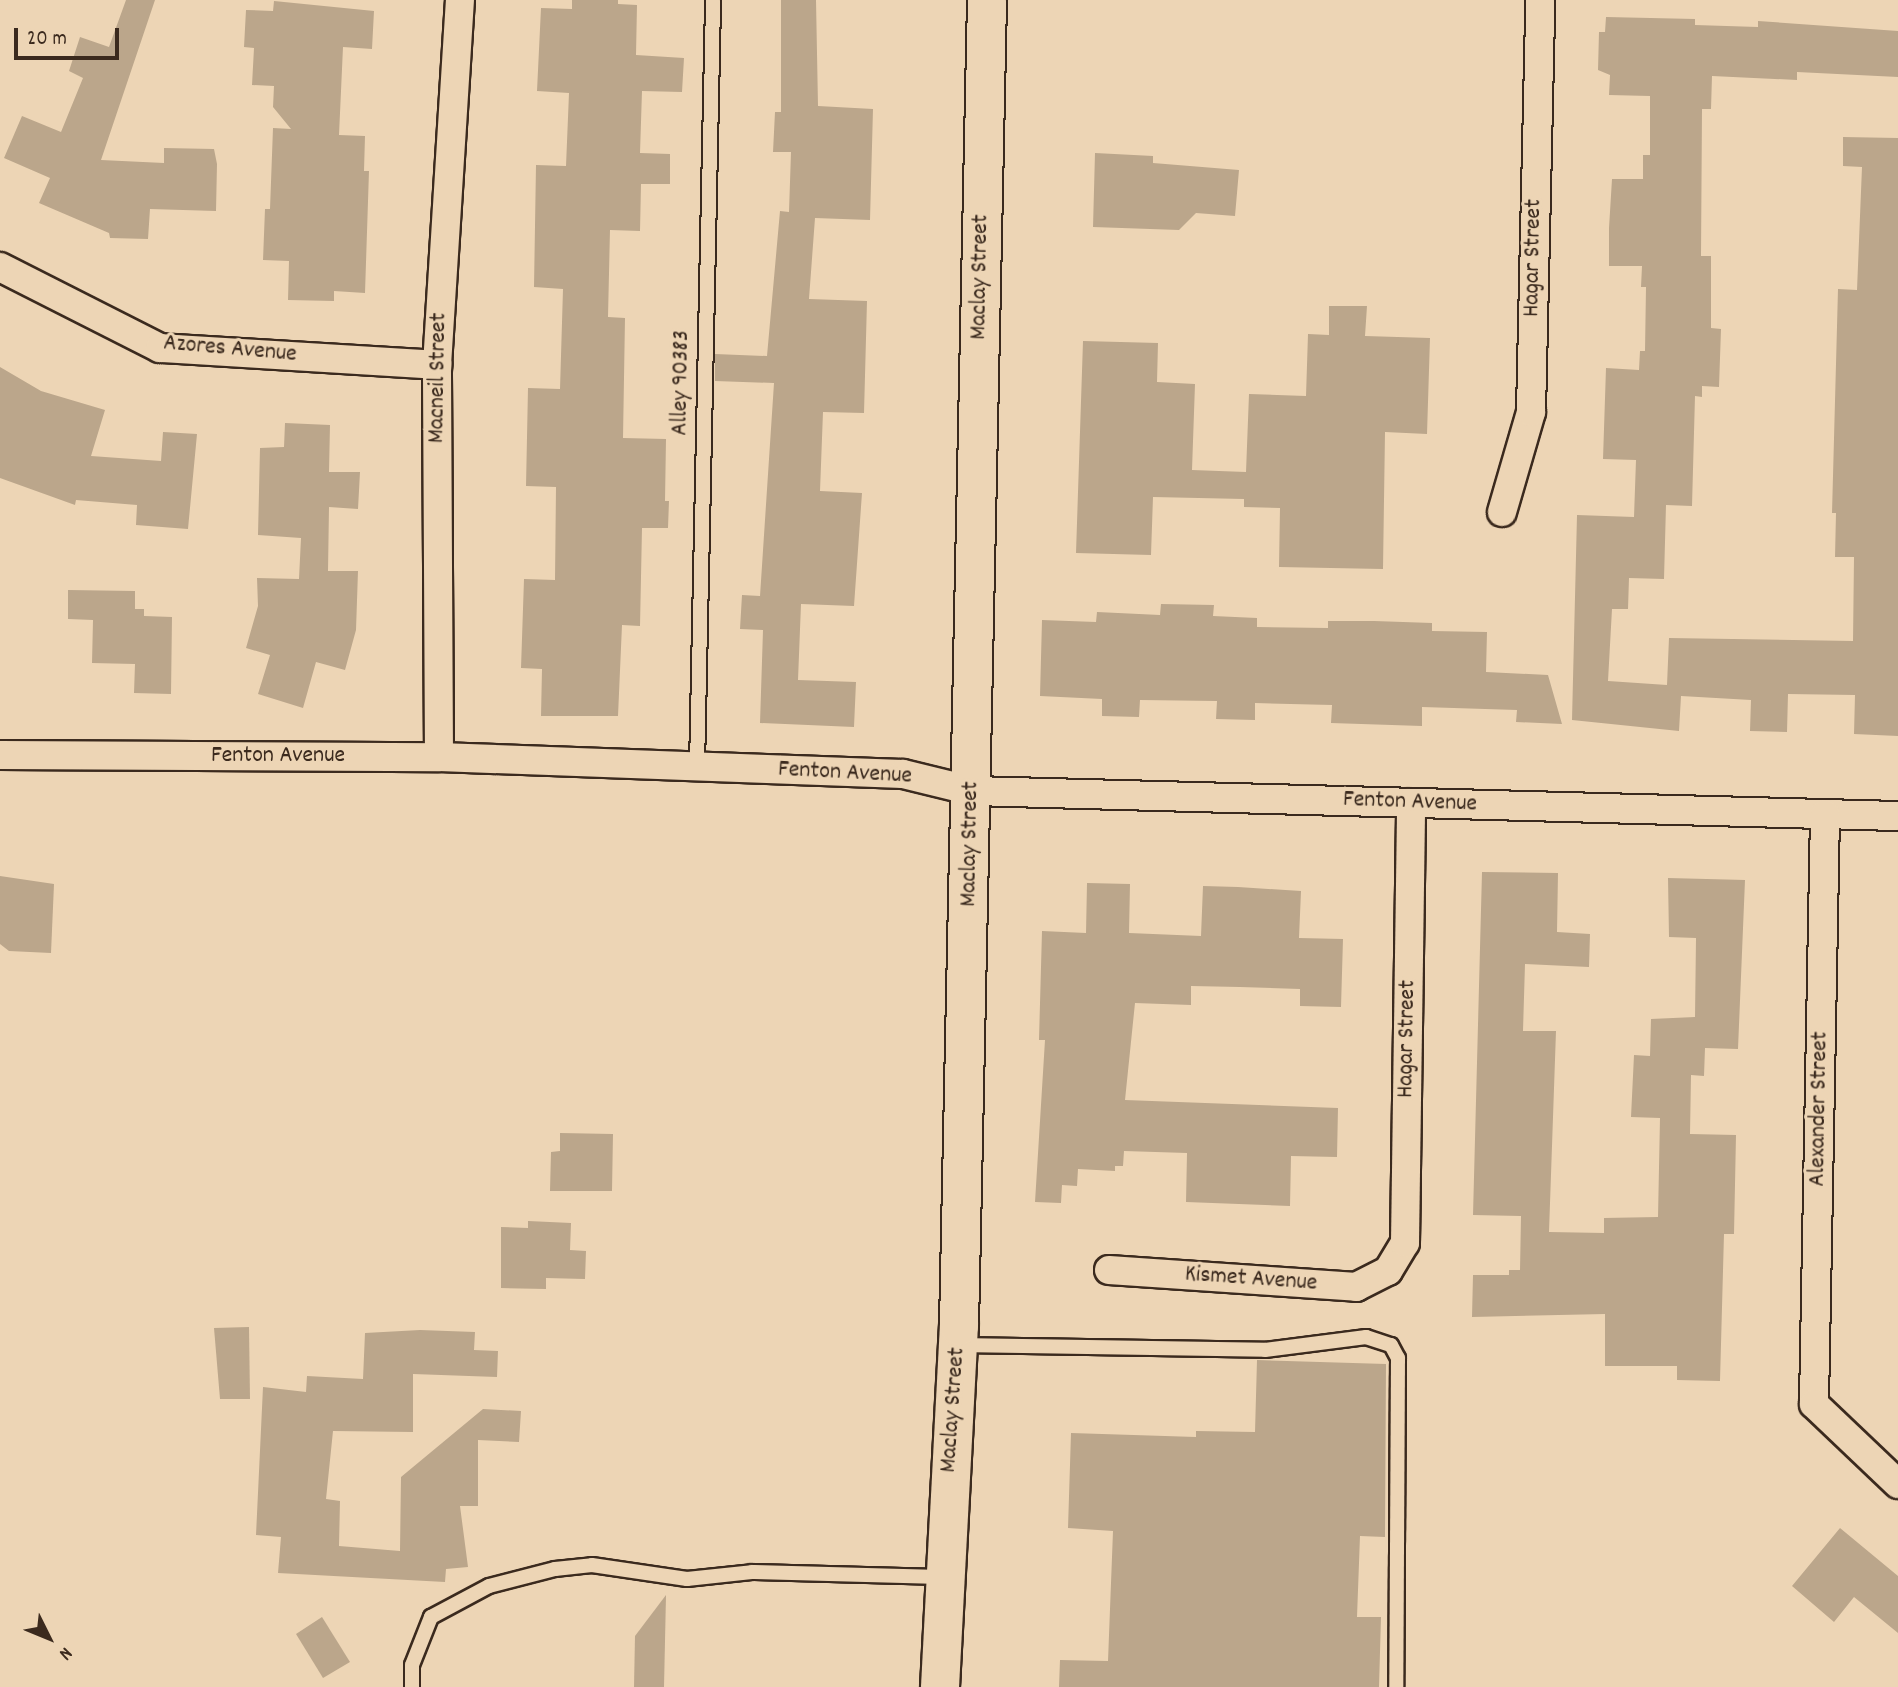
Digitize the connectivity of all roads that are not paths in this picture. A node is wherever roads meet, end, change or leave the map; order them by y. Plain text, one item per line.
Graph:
1 (460, 0) edge
2 (713, 0) edge
3 (987, 0) edge
4 (1540, 0) edge
5 (0, 267) edge
6 (437, 365) junction
7 (1502, 512) dead end
8 (0, 755) edge
9 (439, 757) junction
10 (697, 767) junction
11 (974, 791) junction
12 (1411, 803) junction
13 (1825, 814) junction
14 (1898, 816) edge
15 (1110, 1270) dead end
16 (1388, 1271) joint
17 (958, 1345) junction
18 (1898, 1484) edge
19 (943, 1577) junction
20 (412, 1687) edge
21 (940, 1687) edge
22 (1396, 1687) edge

1 - 6 street, Macneil Street
2 - 10 lane, Alley 90383
3 - 11 street, Maclay Street
4 - 7 street, Hagar Street
5 - 6 street, Azores Avenue
6 - 9 street, Macneil Street
8 - 9 street, Fenton Avenue
9 - 10 street, Fenton Avenue
10 - 11 street, Fenton Avenue
11 - 12 street, Fenton Avenue
11 - 17 street, Maclay Street
12 - 13 street, Fenton Avenue
12 - 16 street, Hagar Street
13 - 14 street, Fenton Avenue
13 - 18 street, Alexander Street
15 - 16 street, Kismet Avenue
17 - 19 street, Maclay Street
17 - 22 lane
19 - 20 lane
19 - 21 street, Maclay Street

